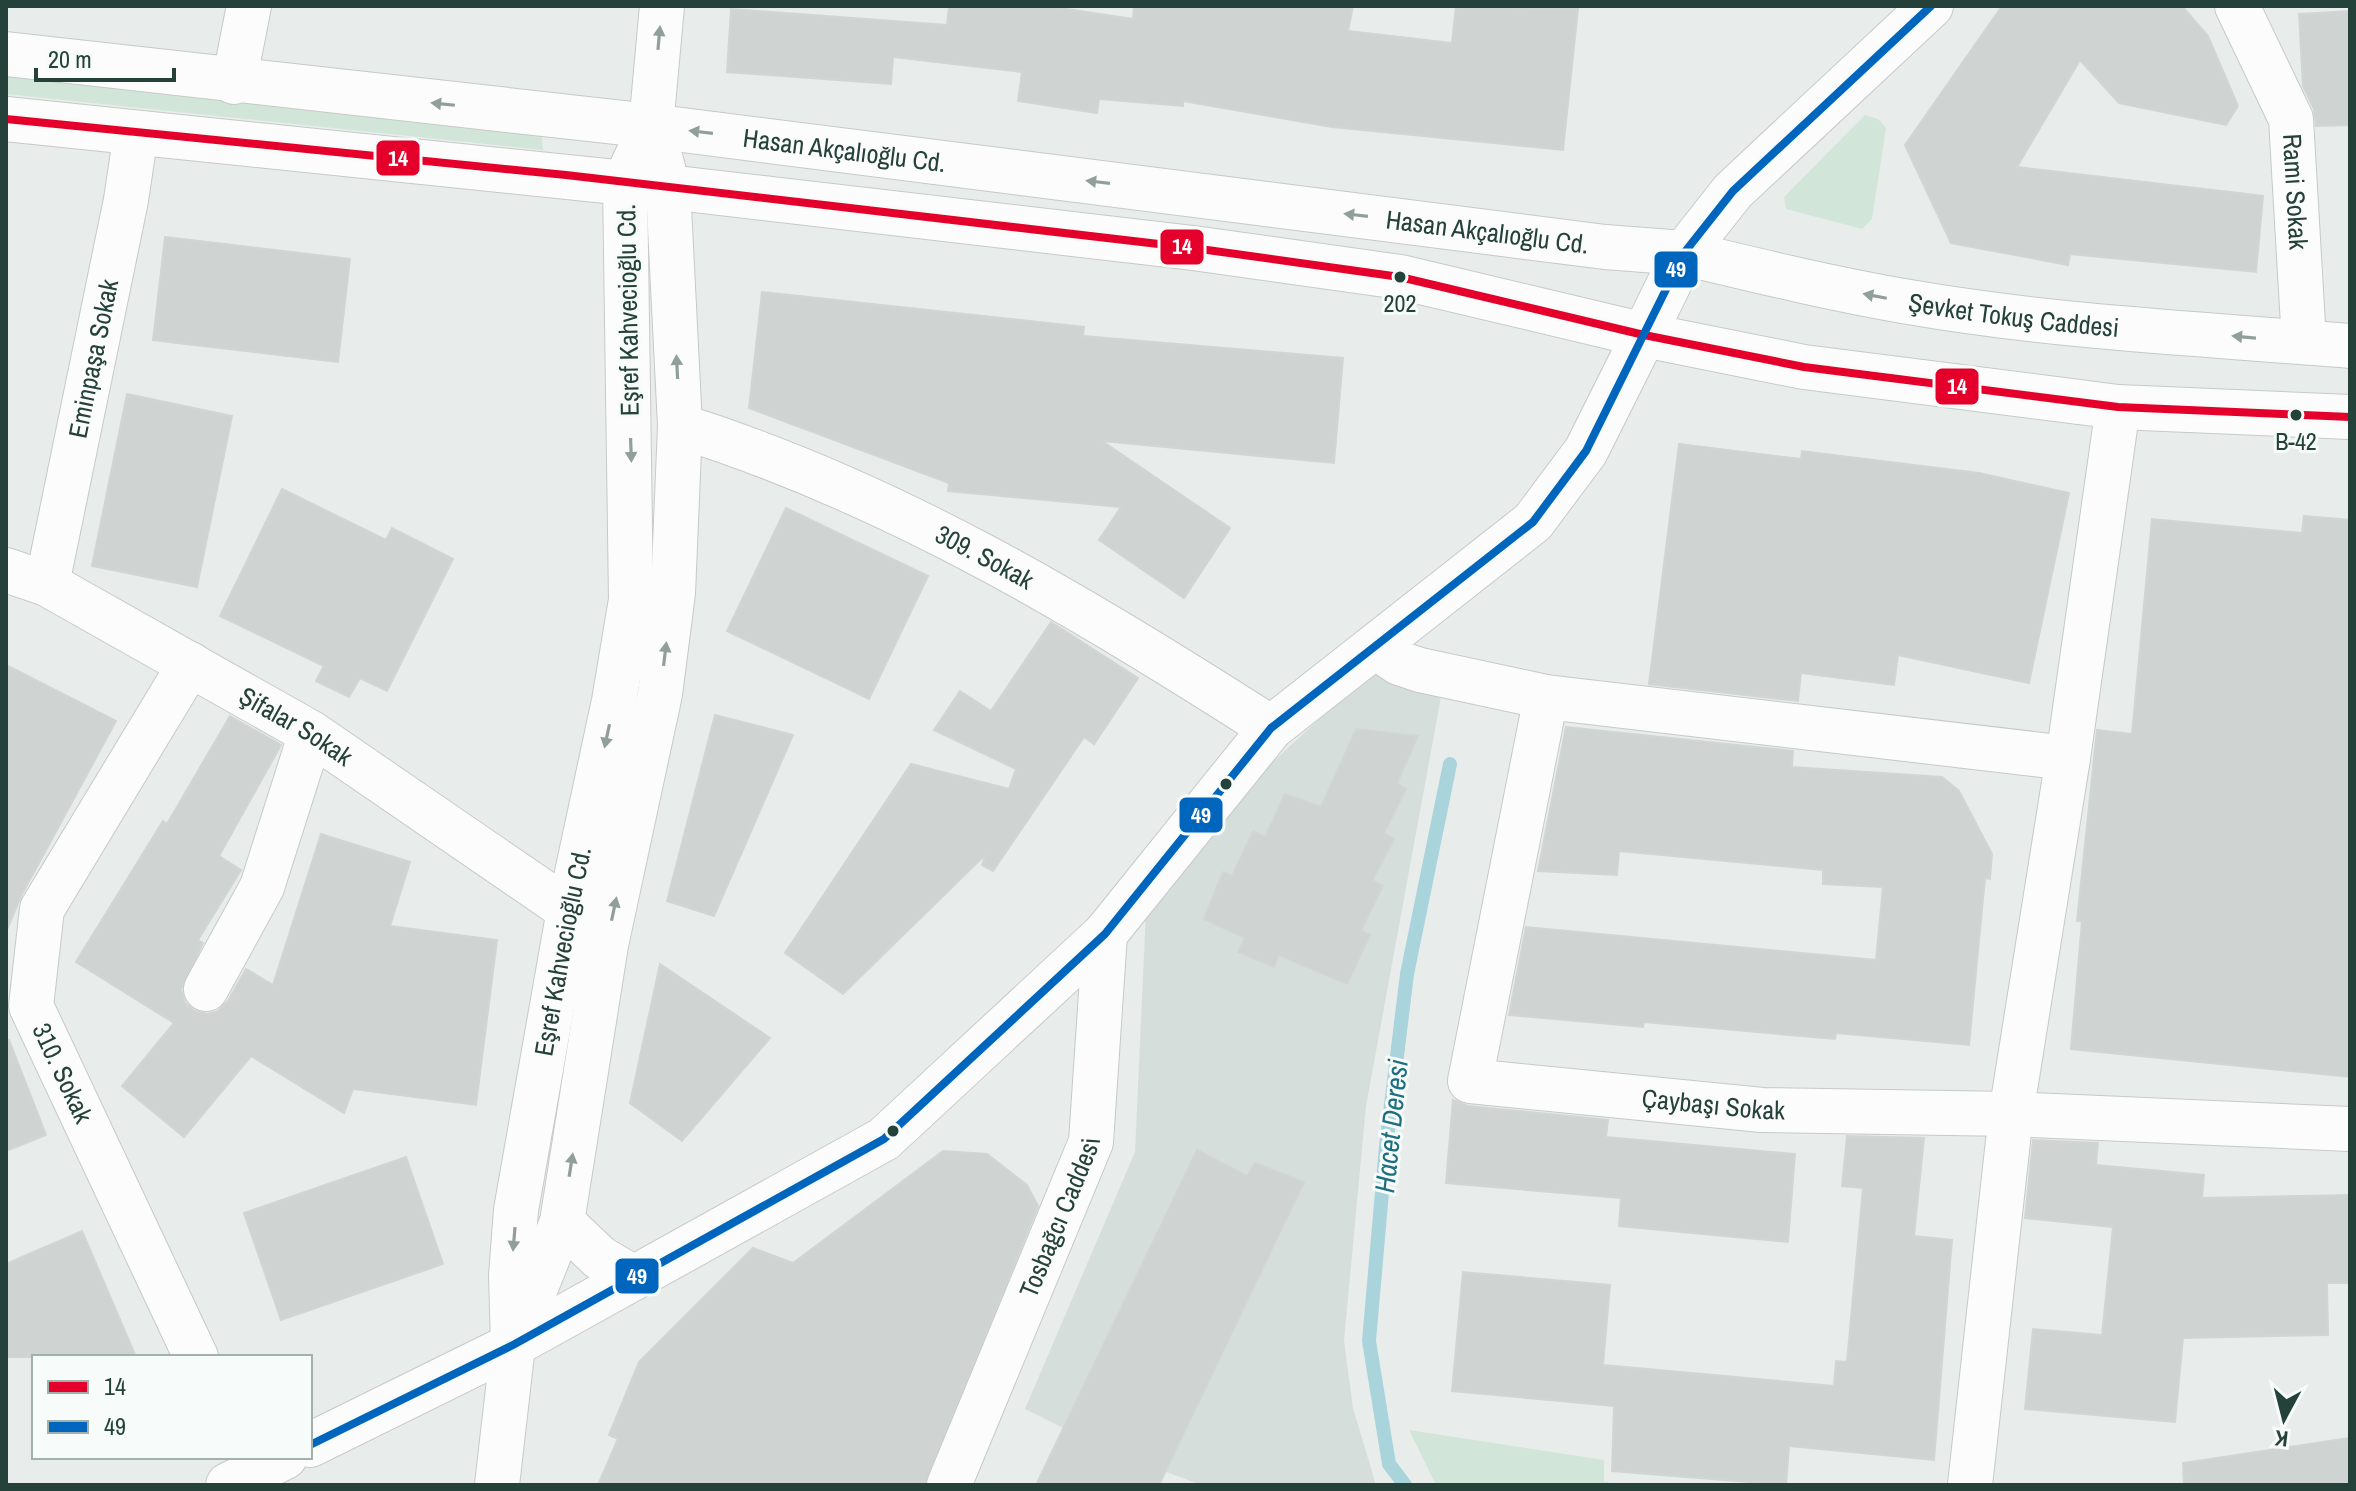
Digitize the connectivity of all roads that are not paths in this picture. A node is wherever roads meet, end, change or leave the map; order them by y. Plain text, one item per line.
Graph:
1 (249, 6) edge
2 (662, 6) edge
3 (1931, 6) edge
4 (2237, 6) edge
5 (6, 54) edge
6 (234, 82) junction
7 (6, 119) edge
8 (651, 126) junction
9 (136, 133) junction
10 (625, 182) junction
11 (668, 187) junction
12 (1684, 253) junction
13 (1644, 335) junction
14 (2304, 342) junction
15 (2350, 346) edge
16 (2118, 407) junction
17 (2350, 417) edge
18 (680, 426) junction
19 (6, 570) edge
20 (47, 584) junction
21 (1376, 647) junction
22 (190, 664) junction
23 (1546, 697) junction
24 (1271, 728) junction
25 (311, 733) junction
26 (2068, 758) junction
27 (569, 910) junction
28 (1105, 934) junction
29 (206, 989) dead end
30 (2011, 1114) junction
31 (2350, 1129) edge
32 (562, 1222) junction
33 (634, 1278) junction
34 (513, 1345) junction
35 (195, 1355) edge
36 (312, 1444) edge
37 (497, 1485) edge
38 (949, 1485) edge
39 (1970, 1485) edge

1 - 6 street
8 -> 2 street
3 - 12 street
4 - 14 street, Rami Sokak
5 - 6 street, Hasan Akçalıoğlu Cd.
8 -> 6 street, Hasan Akçalıoğlu Cd.
7 - 9 street
8 - 10 street, Eşref Kahvecioğlu Cd.
8 - 11 street, Eşref Kahvecioğlu Cd.
12 -> 8 street, Hasan Akçalıoğlu Cd.
9 - 10 street
9 - 20 street, Eminpaşa Sokak
10 - 11 street
10 -> 27 street, Eşref Kahvecioğlu Cd.
11 - 13 street
18 -> 11 street, Eşref Kahvecioğlu Cd.
12 - 13 street
14 -> 12 street, Şevket Tokuş Caddesi
13 - 16 street
13 - 21 street
14 - 15 street, Şevket Tokuş Caddesi
16 - 17 street
16 - 26 street
18 - 24 street, 309. Sokak
32 -> 18 street, Eşref Kahvecioğlu Cd.
19 - 20 street, Şifalar Sokak
20 - 22 street, Şifalar Sokak
21 - 23 street
21 - 24 street
22 - 25 street, Şifalar Sokak
22 - 35 street, 310. Sokak
23 - 26 street
23 - 30 street, Çaybaşı Sokak
24 - 28 street
25 - 27 street, Şifalar Sokak
25 - 29 street
26 - 30 street
27 -> 34 street, Eşref Kahvecioğlu Cd.
28 - 33 street
28 - 38 street, Tosbağcı Caddesi
30 - 31 street, Çaybaşı Sokak
30 - 39 street
32 - 33 street
32 - 34 street, Eşref Kahvecioğlu Cd.
33 - 34 street
34 - 36 street
34 - 37 street, Eşref Kahvecioğlu Cd.

